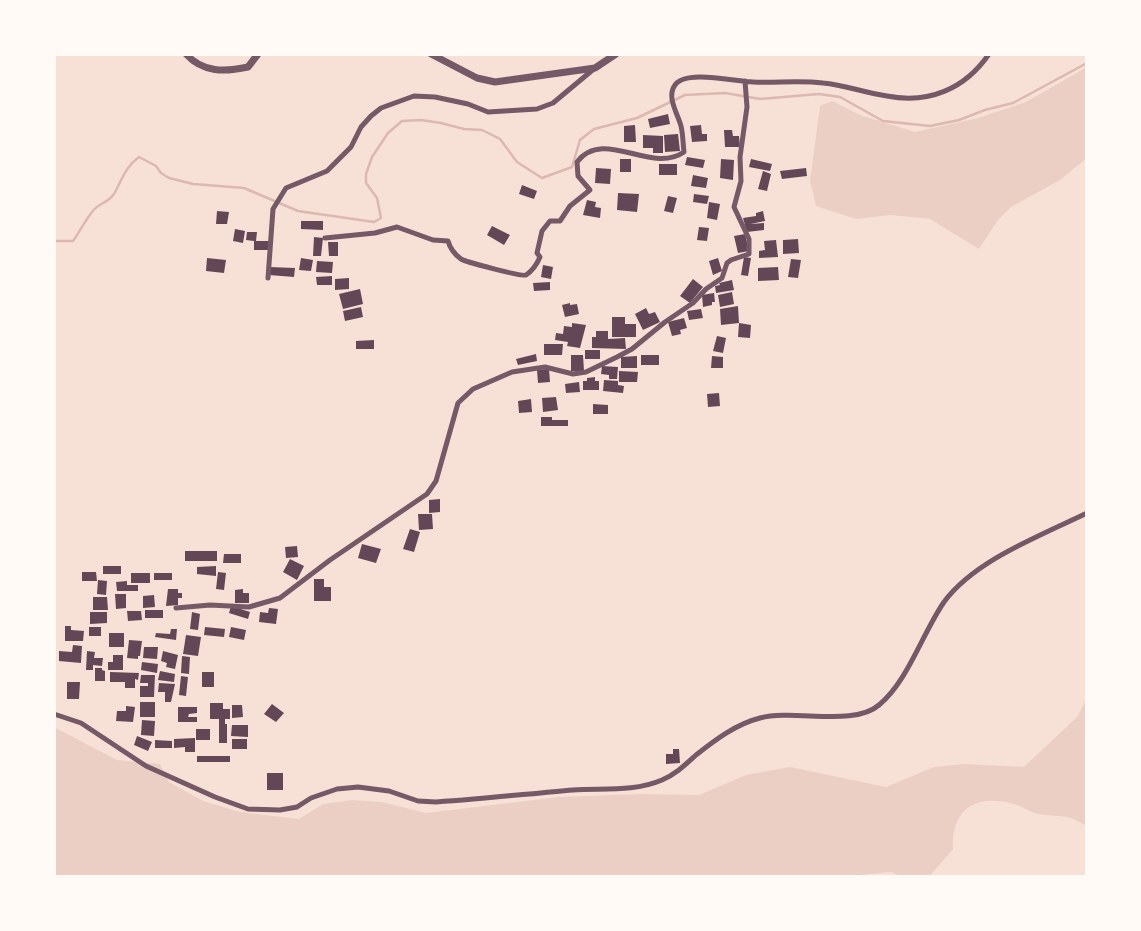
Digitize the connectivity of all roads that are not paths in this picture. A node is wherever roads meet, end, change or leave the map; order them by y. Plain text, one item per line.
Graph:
1 (186, 54) edge
2 (258, 54) edge
3 (430, 54) edge
4 (616, 54) edge
5 (989, 54) edge
6 (595, 68) junction
7 (745, 81) junction
8 (325, 238) dead end
9 (268, 278) dead end
10 (1087, 513) edge
11 (176, 608) dead end
12 (54, 715) edge

1 - 2 street
3 - 6 street
4 - 6 street
5 - 7 street
6 - 9 street
7 - 8 street
7 - 11 street
10 - 12 street

